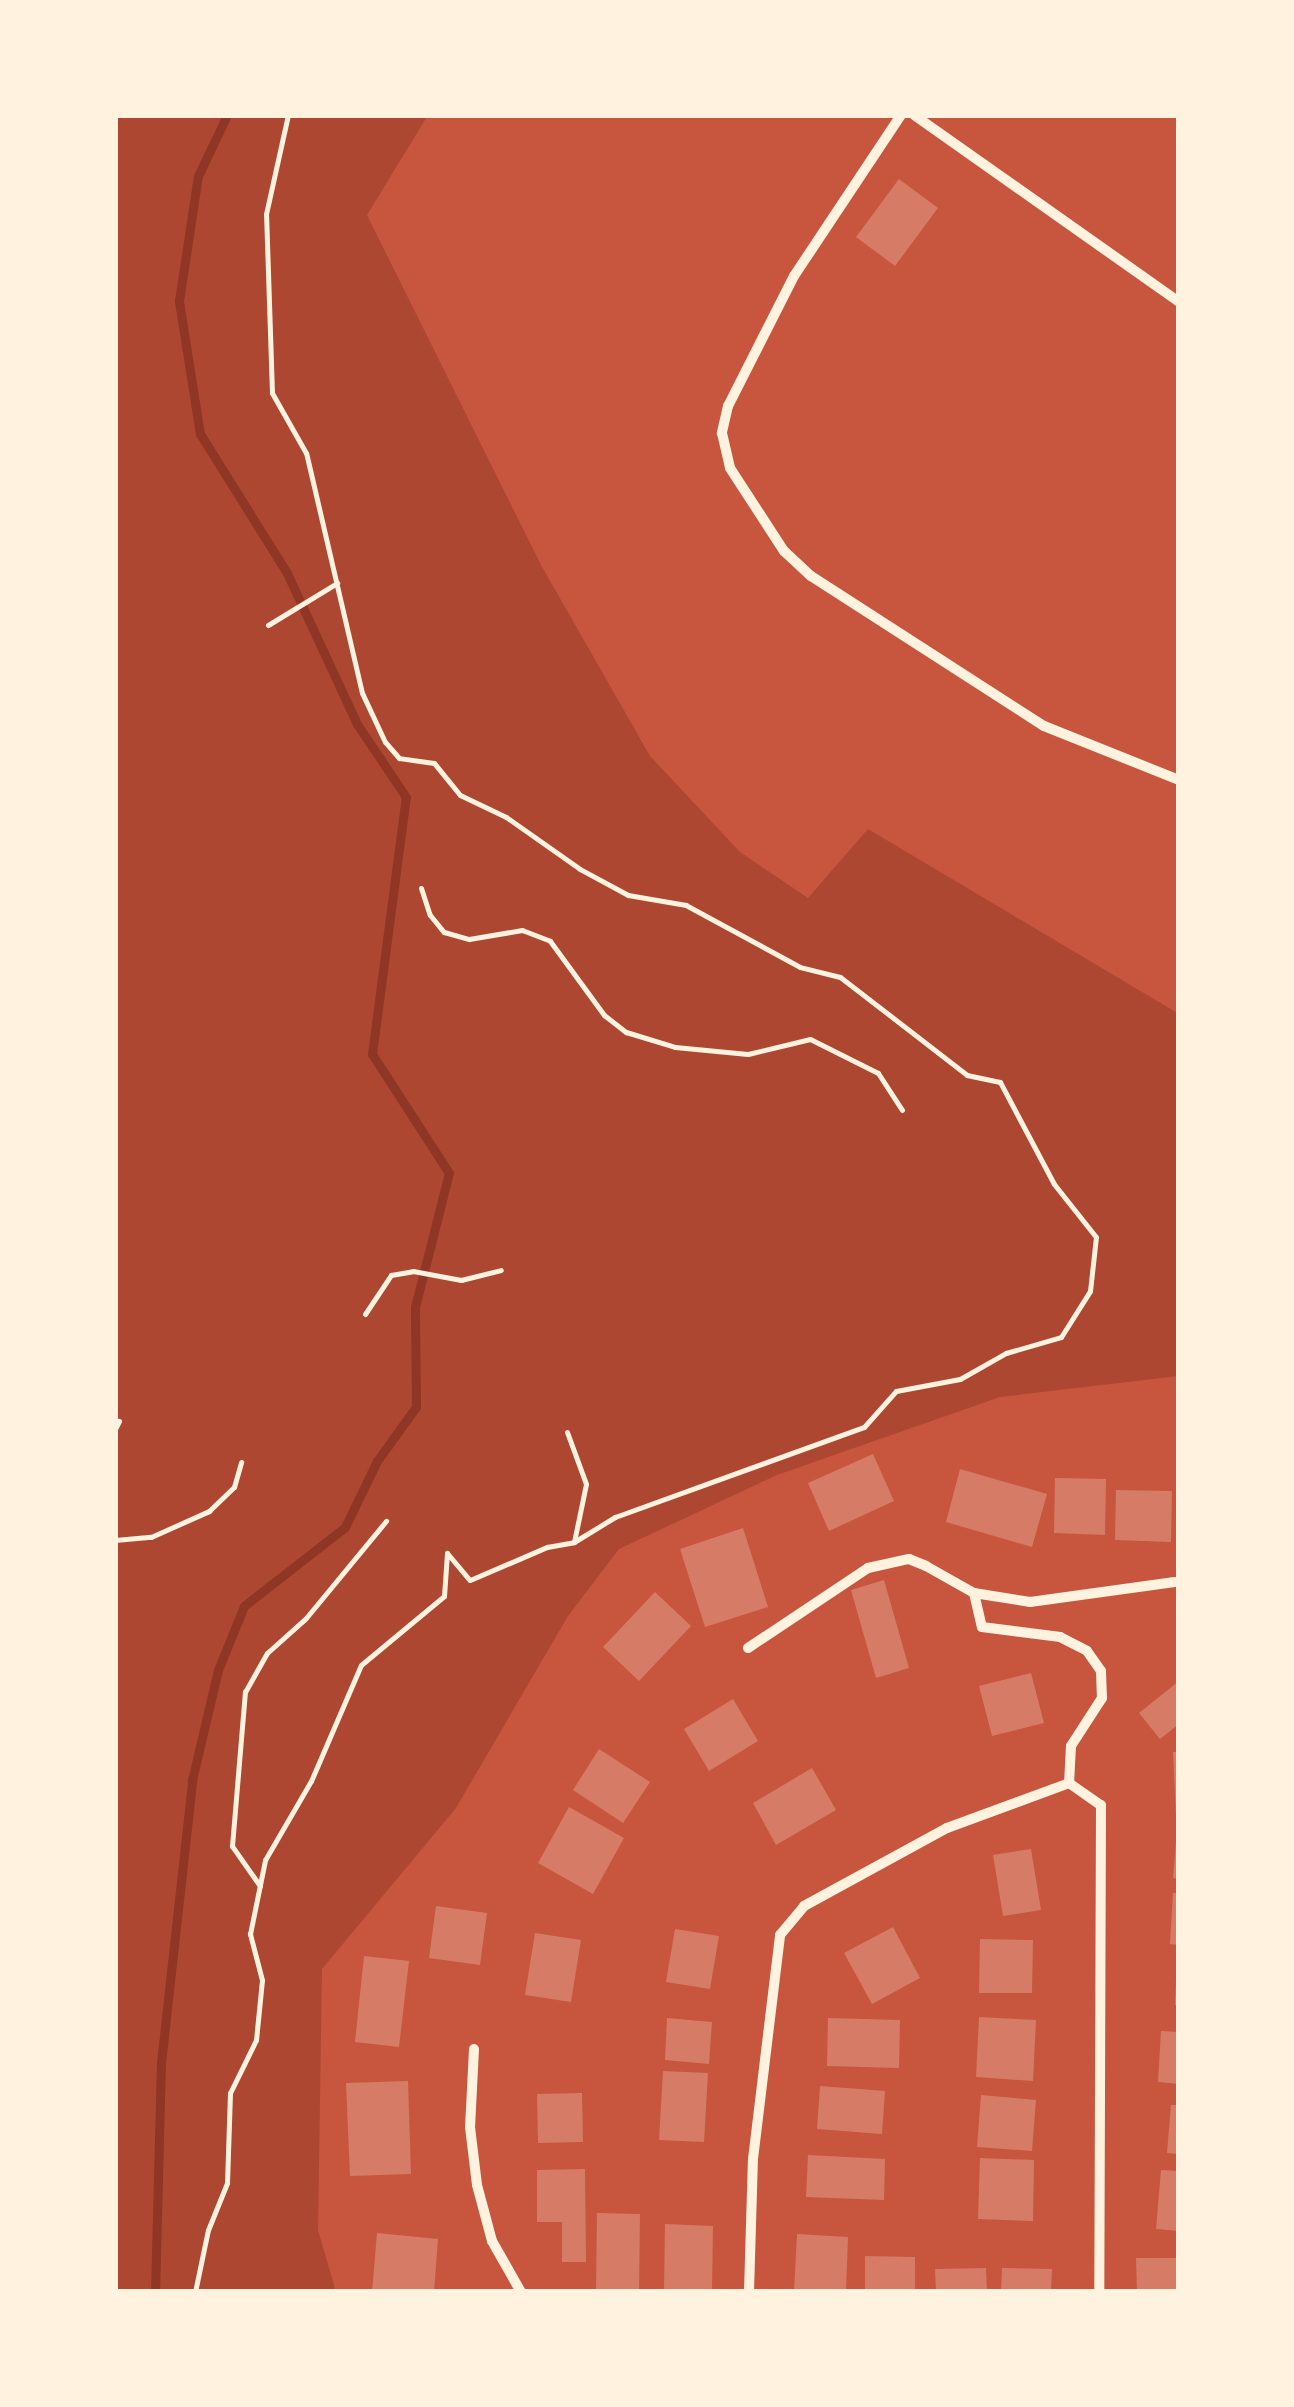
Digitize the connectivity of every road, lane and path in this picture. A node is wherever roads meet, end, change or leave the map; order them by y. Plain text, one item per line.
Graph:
1 (288, 115) edge
2 (900, 115) edge
3 (914, 115) edge
4 (1179, 302) edge
5 (337, 583) junction
6 (268, 625) dead end
7 (1179, 780) edge
8 (422, 888) dead end
9 (902, 1110) dead end
10 (502, 1270) dead end
11 (365, 1314) dead end
12 (119, 1421) dead end
13 (115, 1429) edge
14 (566, 1432) dead end
15 (240, 1462) dead end
16 (386, 1521) dead end
17 (115, 1540) edge
18 (574, 1542) junction
19 (1175, 1582) dead end
20 (974, 1593) junction
21 (748, 1648) dead end
22 (1068, 1784) junction
23 (261, 1889) junction
24 (474, 2049) dead end
25 (195, 2292) edge
26 (521, 2292) edge
27 (749, 2292) edge
28 (1099, 2292) edge

1 - 5 path
2 - 7 street
3 - 4 street
5 - 6 path
5 - 18 path
8 - 9 path
10 - 11 path
12 - 13 path
14 - 18 path
15 - 17 path
16 - 23 path
18 - 23 path
19 - 20 street
20 - 21 street
20 - 22 street
22 - 27 street
22 - 28 street
23 - 25 path
24 - 26 street

